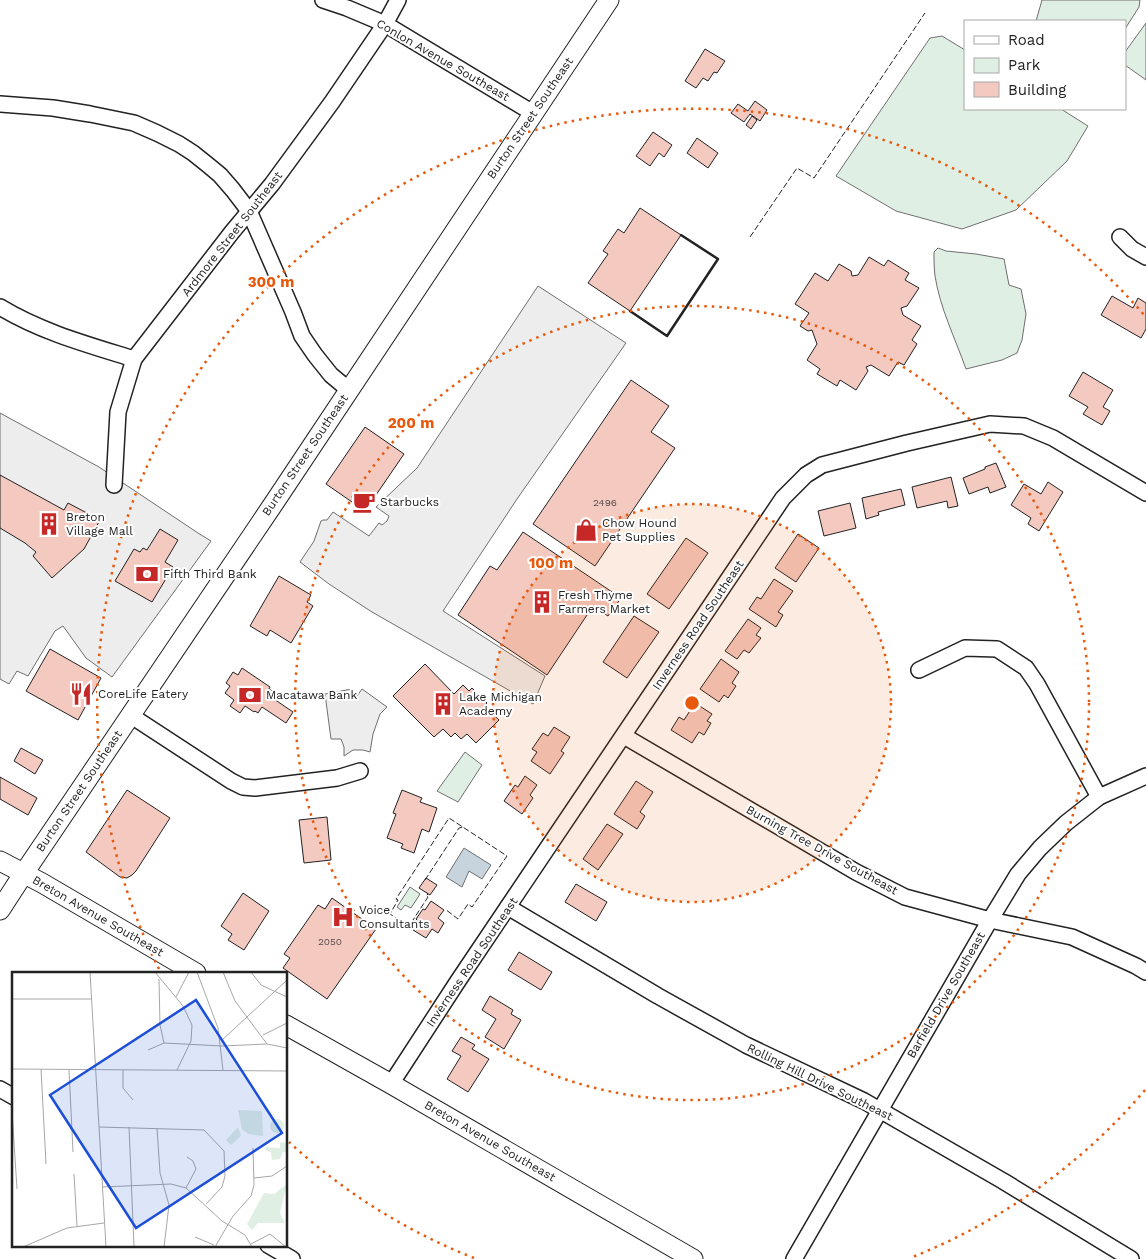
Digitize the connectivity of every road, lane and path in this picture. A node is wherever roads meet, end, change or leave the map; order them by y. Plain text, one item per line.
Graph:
1 (322, 0) edge
2 (398, 0) edge
3 (609, 0) edge
4 (347, 4) edge
5 (385, 24) junction
6 (0, 104) edge
7 (533, 113) junction
8 (249, 211) junction
9 (1120, 238) dead end
10 (1146, 257) edge
11 (0, 307) edge
12 (134, 359) junction
13 (350, 390) junction
14 (114, 485) dead end
15 (1146, 493) edge
16 (918, 670) dead end
17 (130, 715) junction
18 (624, 736) junction
19 (360, 771) dead end
20 (1146, 776) edge
21 (1099, 797) junction
22 (0, 861) edge
23 (24, 873) junction
24 (508, 907) junction
25 (0, 910) edge
26 (990, 920) junction
27 (194, 972) edge
28 (1146, 972) edge
29 (288, 1026) edge
30 (391, 1084) junction
31 (0, 1090) edge
32 (12, 1096) edge
33 (880, 1110) junction
34 (270, 1246) edge
35 (292, 1259) edge
36 (693, 1259) edge
37 (794, 1259) edge
38 (1131, 1259) edge

1 - 4 street, Conlon Avenue Southeast
2 - 5 street, Ardmore Street Southeast
3 - 7 main road, Burton Street Southeast
4 - 5 street, Conlon Avenue Southeast
5 - 7 street, Conlon Avenue Southeast
5 - 8 street, Ardmore Street Southeast
6 - 8 street
7 - 13 main road, Burton Street Southeast
8 - 12 street, Ardmore Street Southeast
8 - 13 street
9 - 10 street
11 - 12 street
12 - 14 street, Ardmore Street Southeast
13 - 17 main road, Burton Street Southeast
15 - 18 street, Inverness Road Southeast
16 - 21 street
17 - 19 street
17 - 23 main road, Burton Street Southeast
18 - 24 street, Inverness Road Southeast
18 - 26 street, Burning Tree Drive Southeast
20 - 21 street, Barfield Drive Southeast
21 - 26 street, Barfield Drive Southeast
22 - 23 main road, Breton Avenue Southeast
23 - 25 main road, Burton Street Southeast
23 - 27 main road, Breton Avenue Southeast
24 - 30 street, Inverness Road Southeast
24 - 33 street, Rolling Hill Drive Southeast
26 - 28 street, Burning Tree Drive Southeast
26 - 33 street, Barfield Drive Southeast
29 - 30 main road, Breton Avenue Southeast
30 - 36 main road, Breton Avenue Southeast
31 - 32 street
33 - 37 street, Barfield Drive Southeast
33 - 38 street, Rolling Hill Drive Southeast
34 - 35 street

